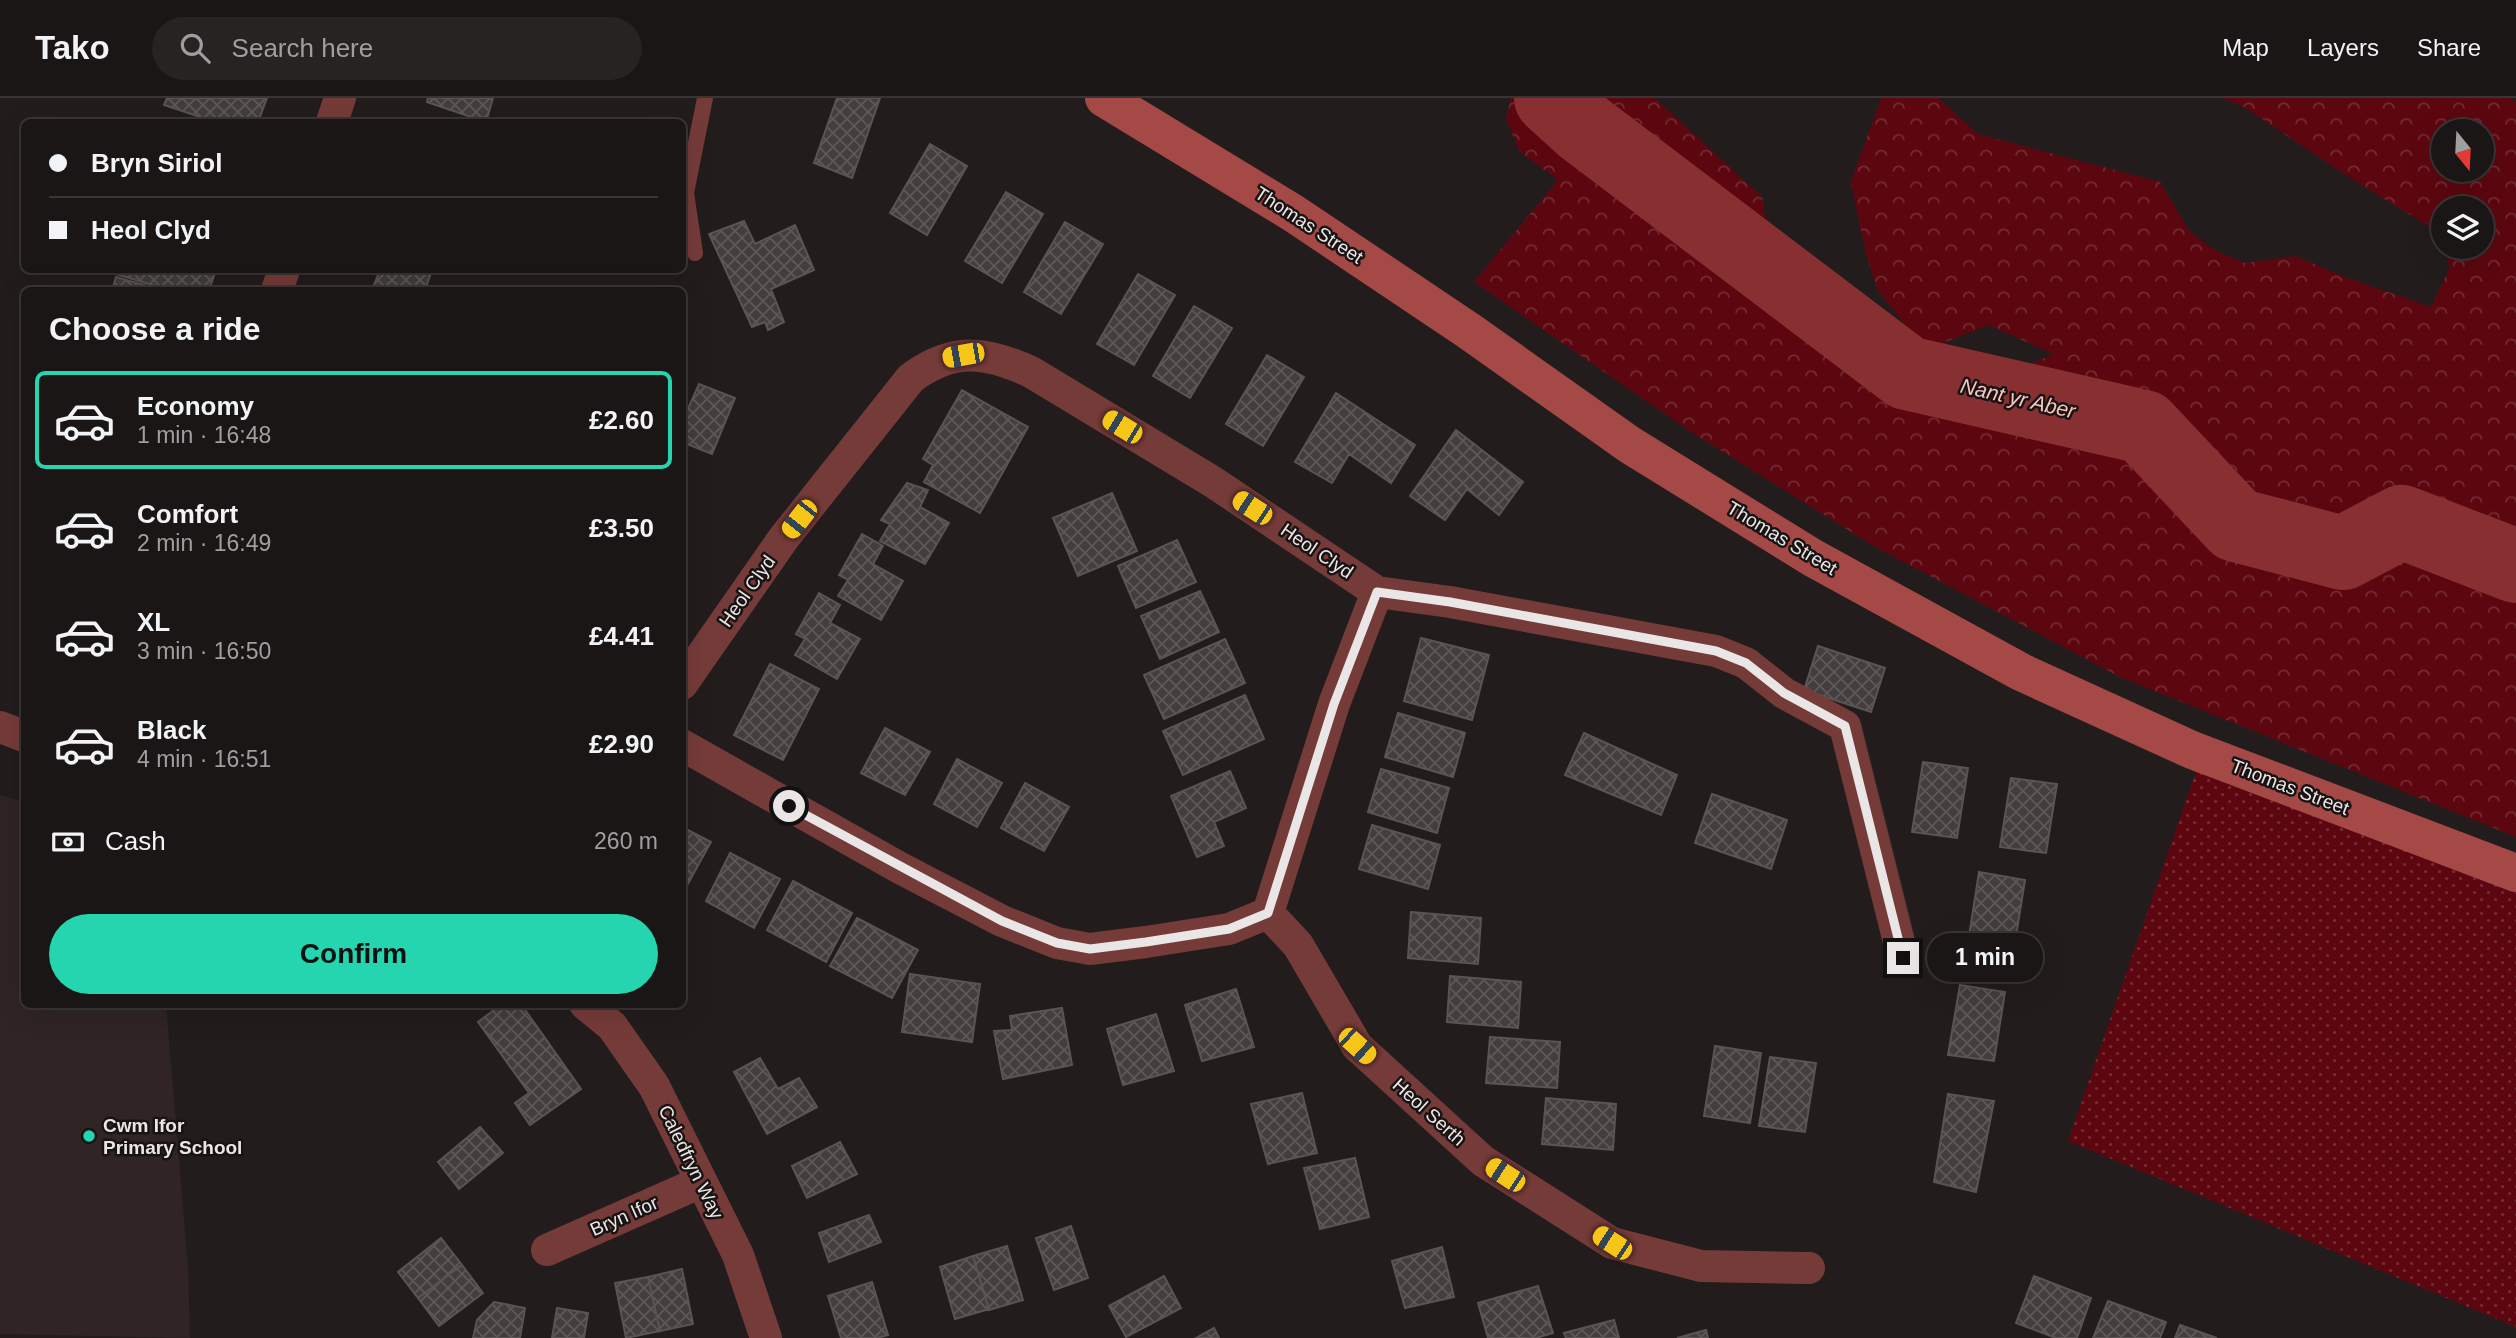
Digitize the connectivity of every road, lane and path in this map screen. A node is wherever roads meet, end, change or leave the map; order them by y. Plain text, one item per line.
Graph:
1 (340, 98) edge
2 (705, 98) edge
3 (1104, 98) edge
4 (333, 119) edge
5 (695, 253) dead end
6 (1377, 592) junction
7 (686, 678) edge
8 (0, 727) edge
9 (21, 735) edge
10 (686, 747) edge
11 (2516, 873) edge
12 (1268, 913) junction
13 (1903, 958) dead end
14 (590, 1008) edge
15 (701, 1182) junction
16 (547, 1250) dead end
17 (1809, 1268) dead end
18 (766, 1338) edge

1 - 4 street
2 - 5 lane
3 - 11 main road, Thomas Street
6 - 7 street, Heol Clyd
6 - 12 street
6 - 13 street, Heol Clyd
8 - 9 street
10 - 12 street
12 - 17 street, Heol Serth
14 - 15 street, Caledfryn Way
15 - 16 street, Bryn Ifor
15 - 18 street, Caledfryn Way

